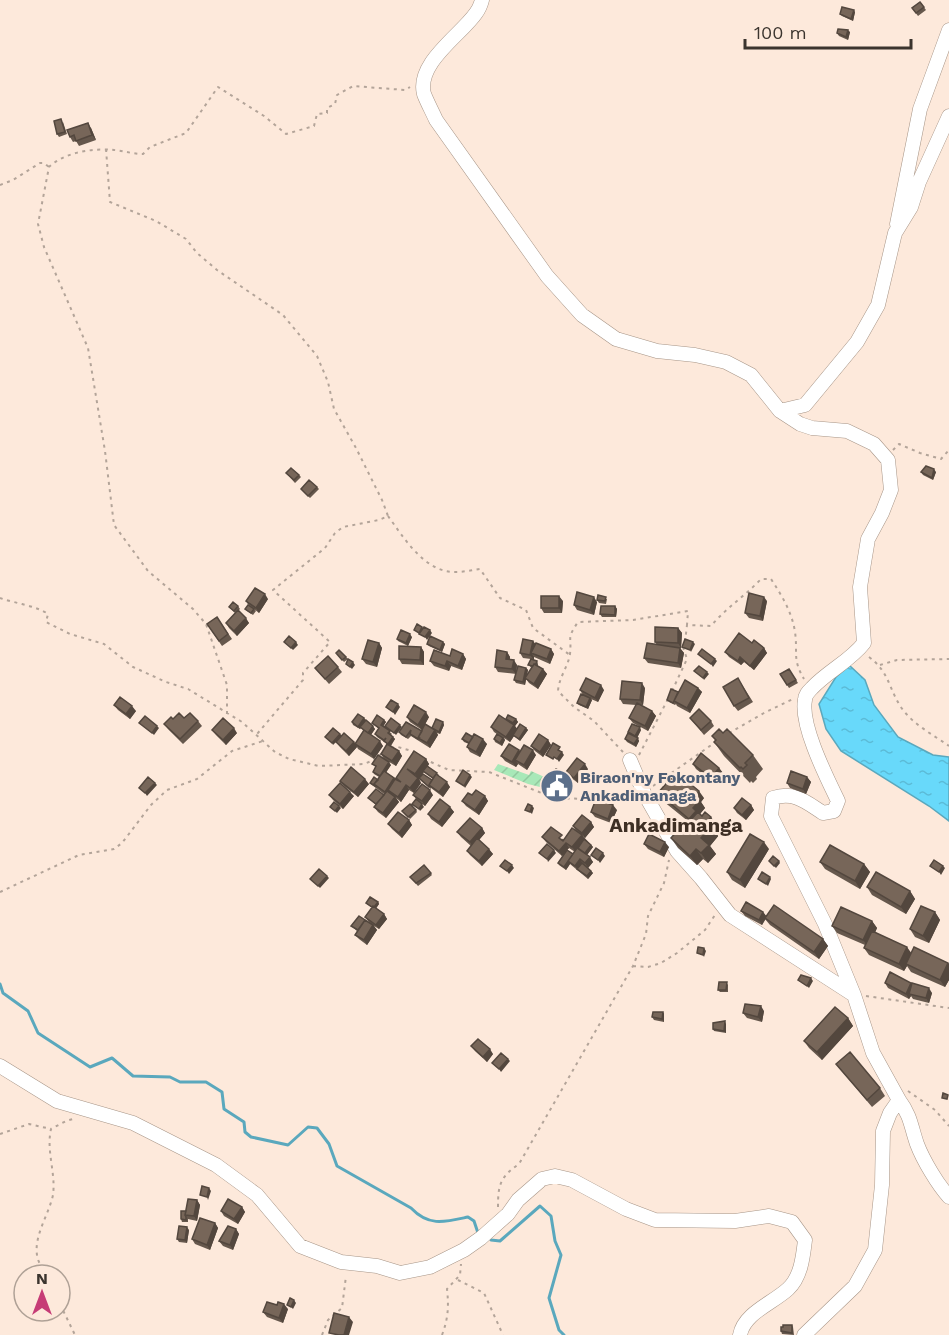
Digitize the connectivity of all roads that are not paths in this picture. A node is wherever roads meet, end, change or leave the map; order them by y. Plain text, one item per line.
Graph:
1 (482, 0) edge
2 (949, 30) edge
3 (949, 116) edge
4 (895, 233) junction
5 (780, 411) junction
6 (630, 760) road end
7 (854, 995) junction
8 (0, 1066) edge
9 (902, 1094) junction
10 (949, 1197) edge
11 (740, 1335) edge
12 (804, 1335) edge

1 - 5 street
2 - 4 street
3 - 4 street
4 - 5 street
5 - 7 street
6 - 7 street
7 - 9 street
8 - 11 street
9 - 10 street
9 - 12 street

